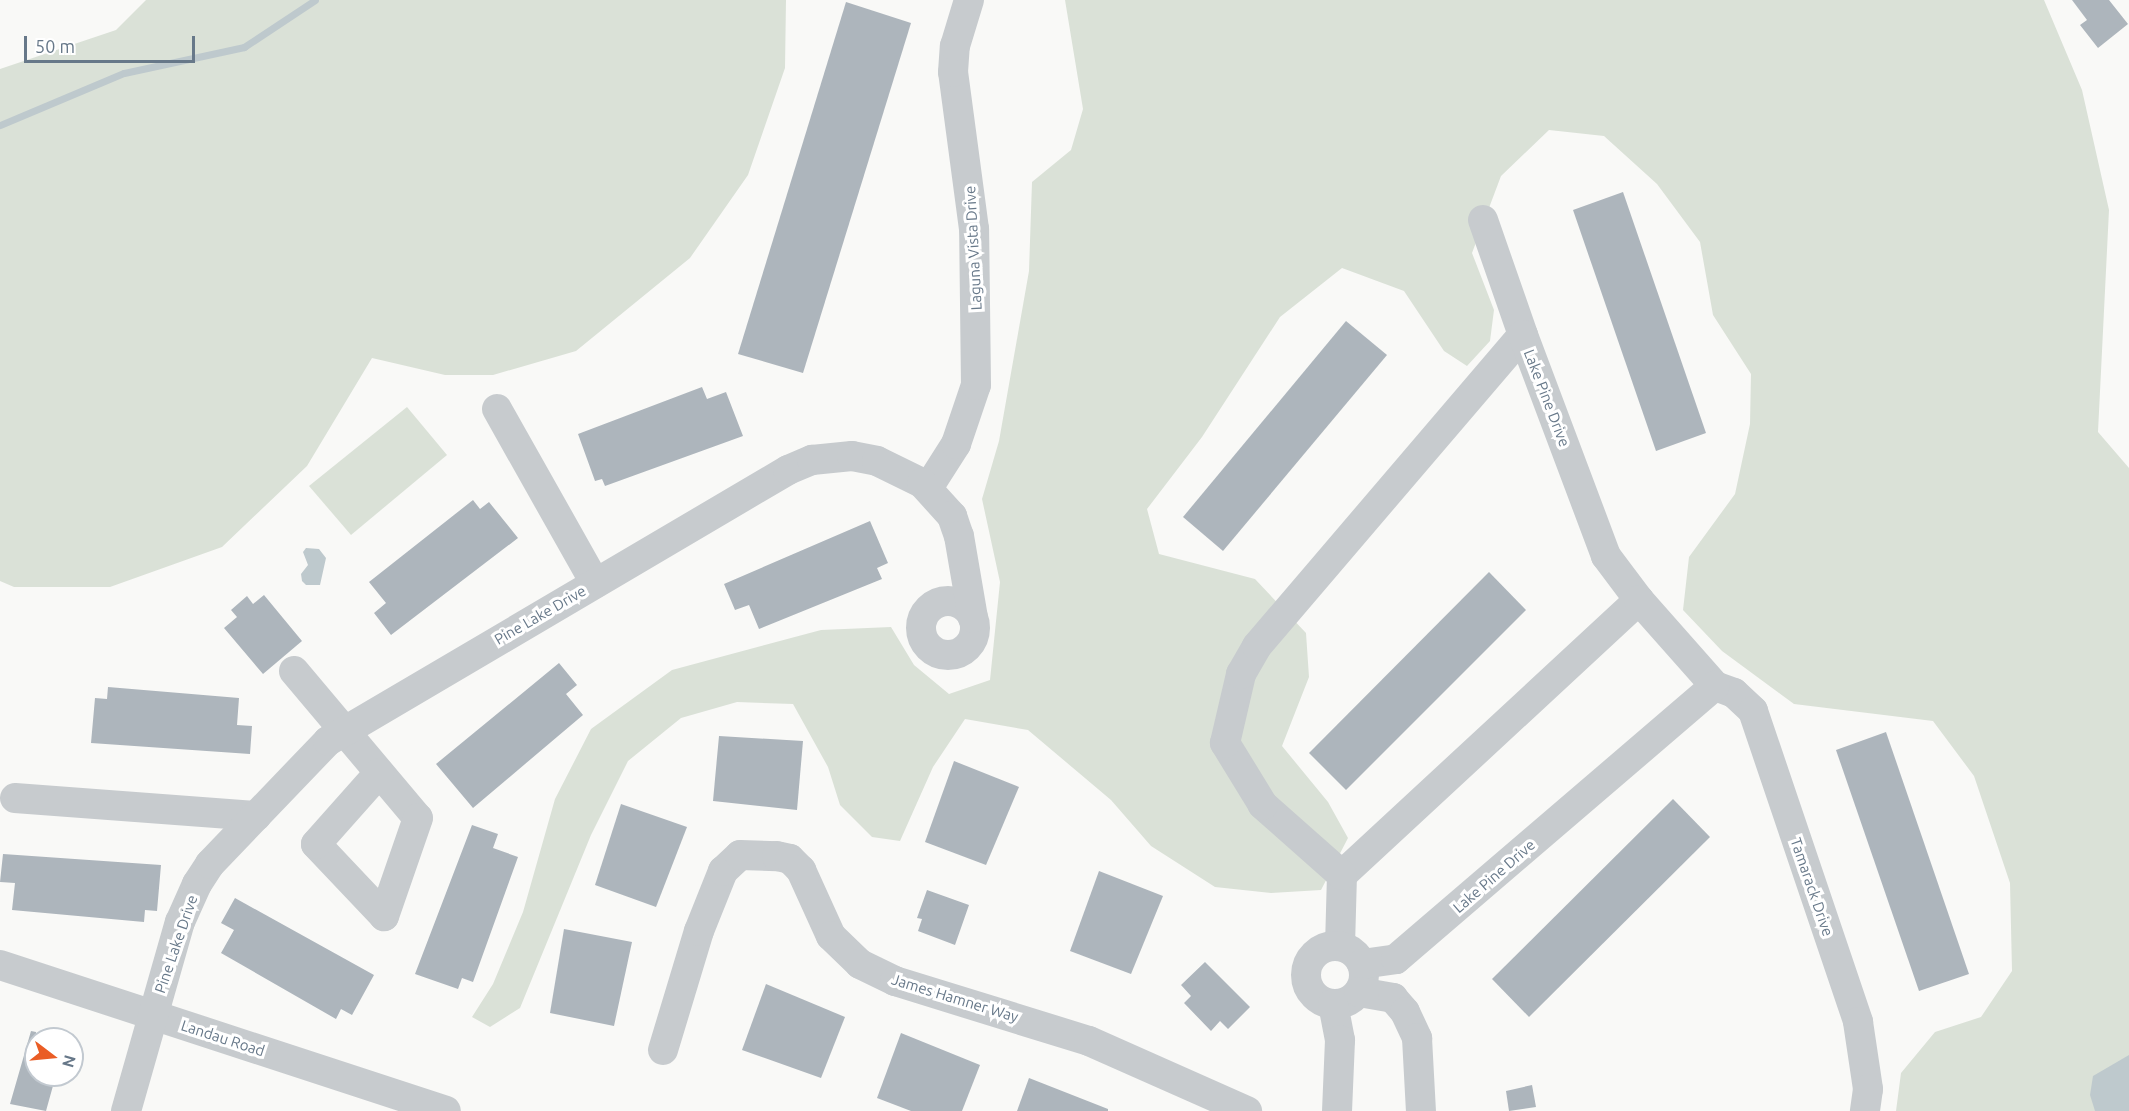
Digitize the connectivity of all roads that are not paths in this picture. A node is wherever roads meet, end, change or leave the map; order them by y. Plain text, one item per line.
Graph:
1 (969, 0) edge
2 (1483, 220) dead end
3 (1523, 335) junction
4 (497, 409) dead end
5 (928, 488) junction
6 (595, 583) junction
7 (1639, 600) junction
8 (974, 618) dead end
9 (294, 671) dead end
10 (1715, 686) junction
11 (343, 732) junction
12 (379, 773) dead end
13 (15, 798) dead end
14 (256, 816) junction
15 (1342, 875) junction
16 (0, 965) edge
17 (1349, 977) junction
18 (152, 1015) junction
19 (663, 1050) dead end
20 (438, 1110) edge
21 (126, 1111) edge
22 (1247, 1111) edge
23 (1337, 1111) edge
24 (1421, 1111) edge
25 (1865, 1111) edge

1 - 5 street, Laguna Vista Drive
2 - 3 street
3 - 7 street, Lake Pine Drive
3 - 15 street, Lake Pine Drive
4 - 6 street
5 - 6 street, Pine Lake Drive
5 - 8 street, Pine Lake Drive
6 - 11 street, Pine Lake Drive
7 - 10 street, Lake Pine Drive
7 - 15 street
9 - 11 street
10 - 17 street, Lake Pine Drive
10 - 25 street, Tamarack Drive
11 - 12 street
11 - 14 street, Pine Lake Drive
13 - 14 street
14 - 18 street, Pine Lake Drive
15 - 17 street
16 - 18 street, Landau Road
17 - 23 street
17 - 24 street
18 - 20 street, Landau Road
18 - 21 street, Pine Lake Drive
19 - 22 street, James Hamner Way

